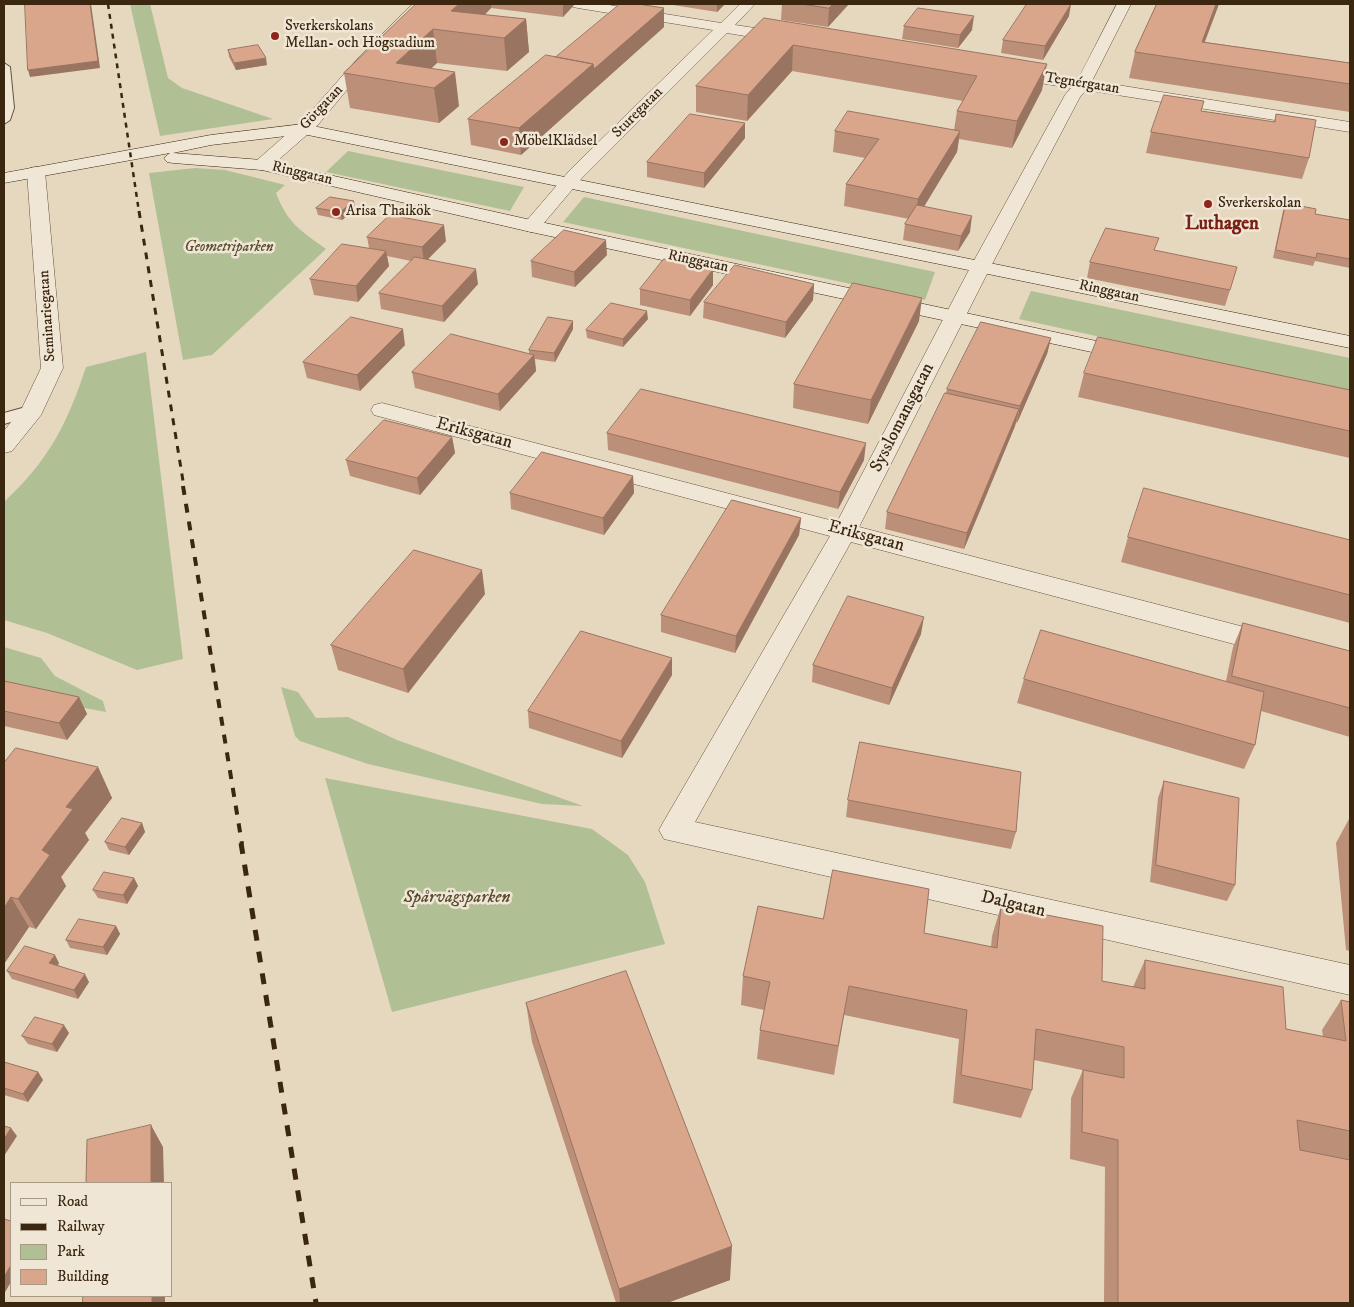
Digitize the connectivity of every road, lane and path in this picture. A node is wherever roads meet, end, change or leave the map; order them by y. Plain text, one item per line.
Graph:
1 (421, 4) edge
2 (578, 4) edge
3 (748, 4) edge
4 (1124, 4) edge
5 (724, 27) junction
6 (802, 40) edge
7 (4, 67) edge
8 (990, 70) edge
9 (1083, 84) junction
10 (4, 120) edge
11 (1350, 127) edge
12 (303, 129) junction
13 (132, 156) junction
14 (262, 165) junction
15 (36, 172) junction
16 (4, 178) edge
17 (569, 184) junction
18 (531, 226) junction
19 (981, 266) junction
20 (956, 317) junction
21 (1350, 342) edge
22 (1151, 359) edge
23 (33, 410) junction
24 (382, 410) dead end
25 (4, 419) edge
26 (4, 446) edge
27 (845, 531) junction
28 (1293, 650) edge
29 (675, 830) joint
30 (1350, 980) edge

1 - 12 street, Götgatan
2 - 5 street
3 - 5 street, Sturegatan
4 - 9 street, Sysslomansgatan
5 - 6 street
5 - 17 street, Sturegatan
7 - 10 lane
8 - 9 street, Tegnérgatan
9 - 11 street, Tegnérgatan
9 - 19 street, Sysslomansgatan
12 - 13 street, Ringgatan
12 - 14 street, Götgatan
12 - 17 street, Ringgatan
13 - 14 street, Ringgatan
13 - 15 street, Ringgatan
14 - 18 street, Ringgatan
15 - 16 street, Ringgatan
15 - 23 street, Seminariegatan
17 - 18 street, Sturegatan
17 - 19 street, Ringgatan
18 - 20 street, Ringgatan
19 - 20 street, Sysslomansgatan
19 - 21 street, Ringgatan
20 - 22 street, Ringgatan
20 - 27 street, Sysslomansgatan
23 - 25 lane
23 - 26 street, Seminariegatan
24 - 27 street, Eriksgatan
27 - 28 street, Eriksgatan
27 - 29 street, Sysslomansgatan
29 - 30 street, Dalgatan

